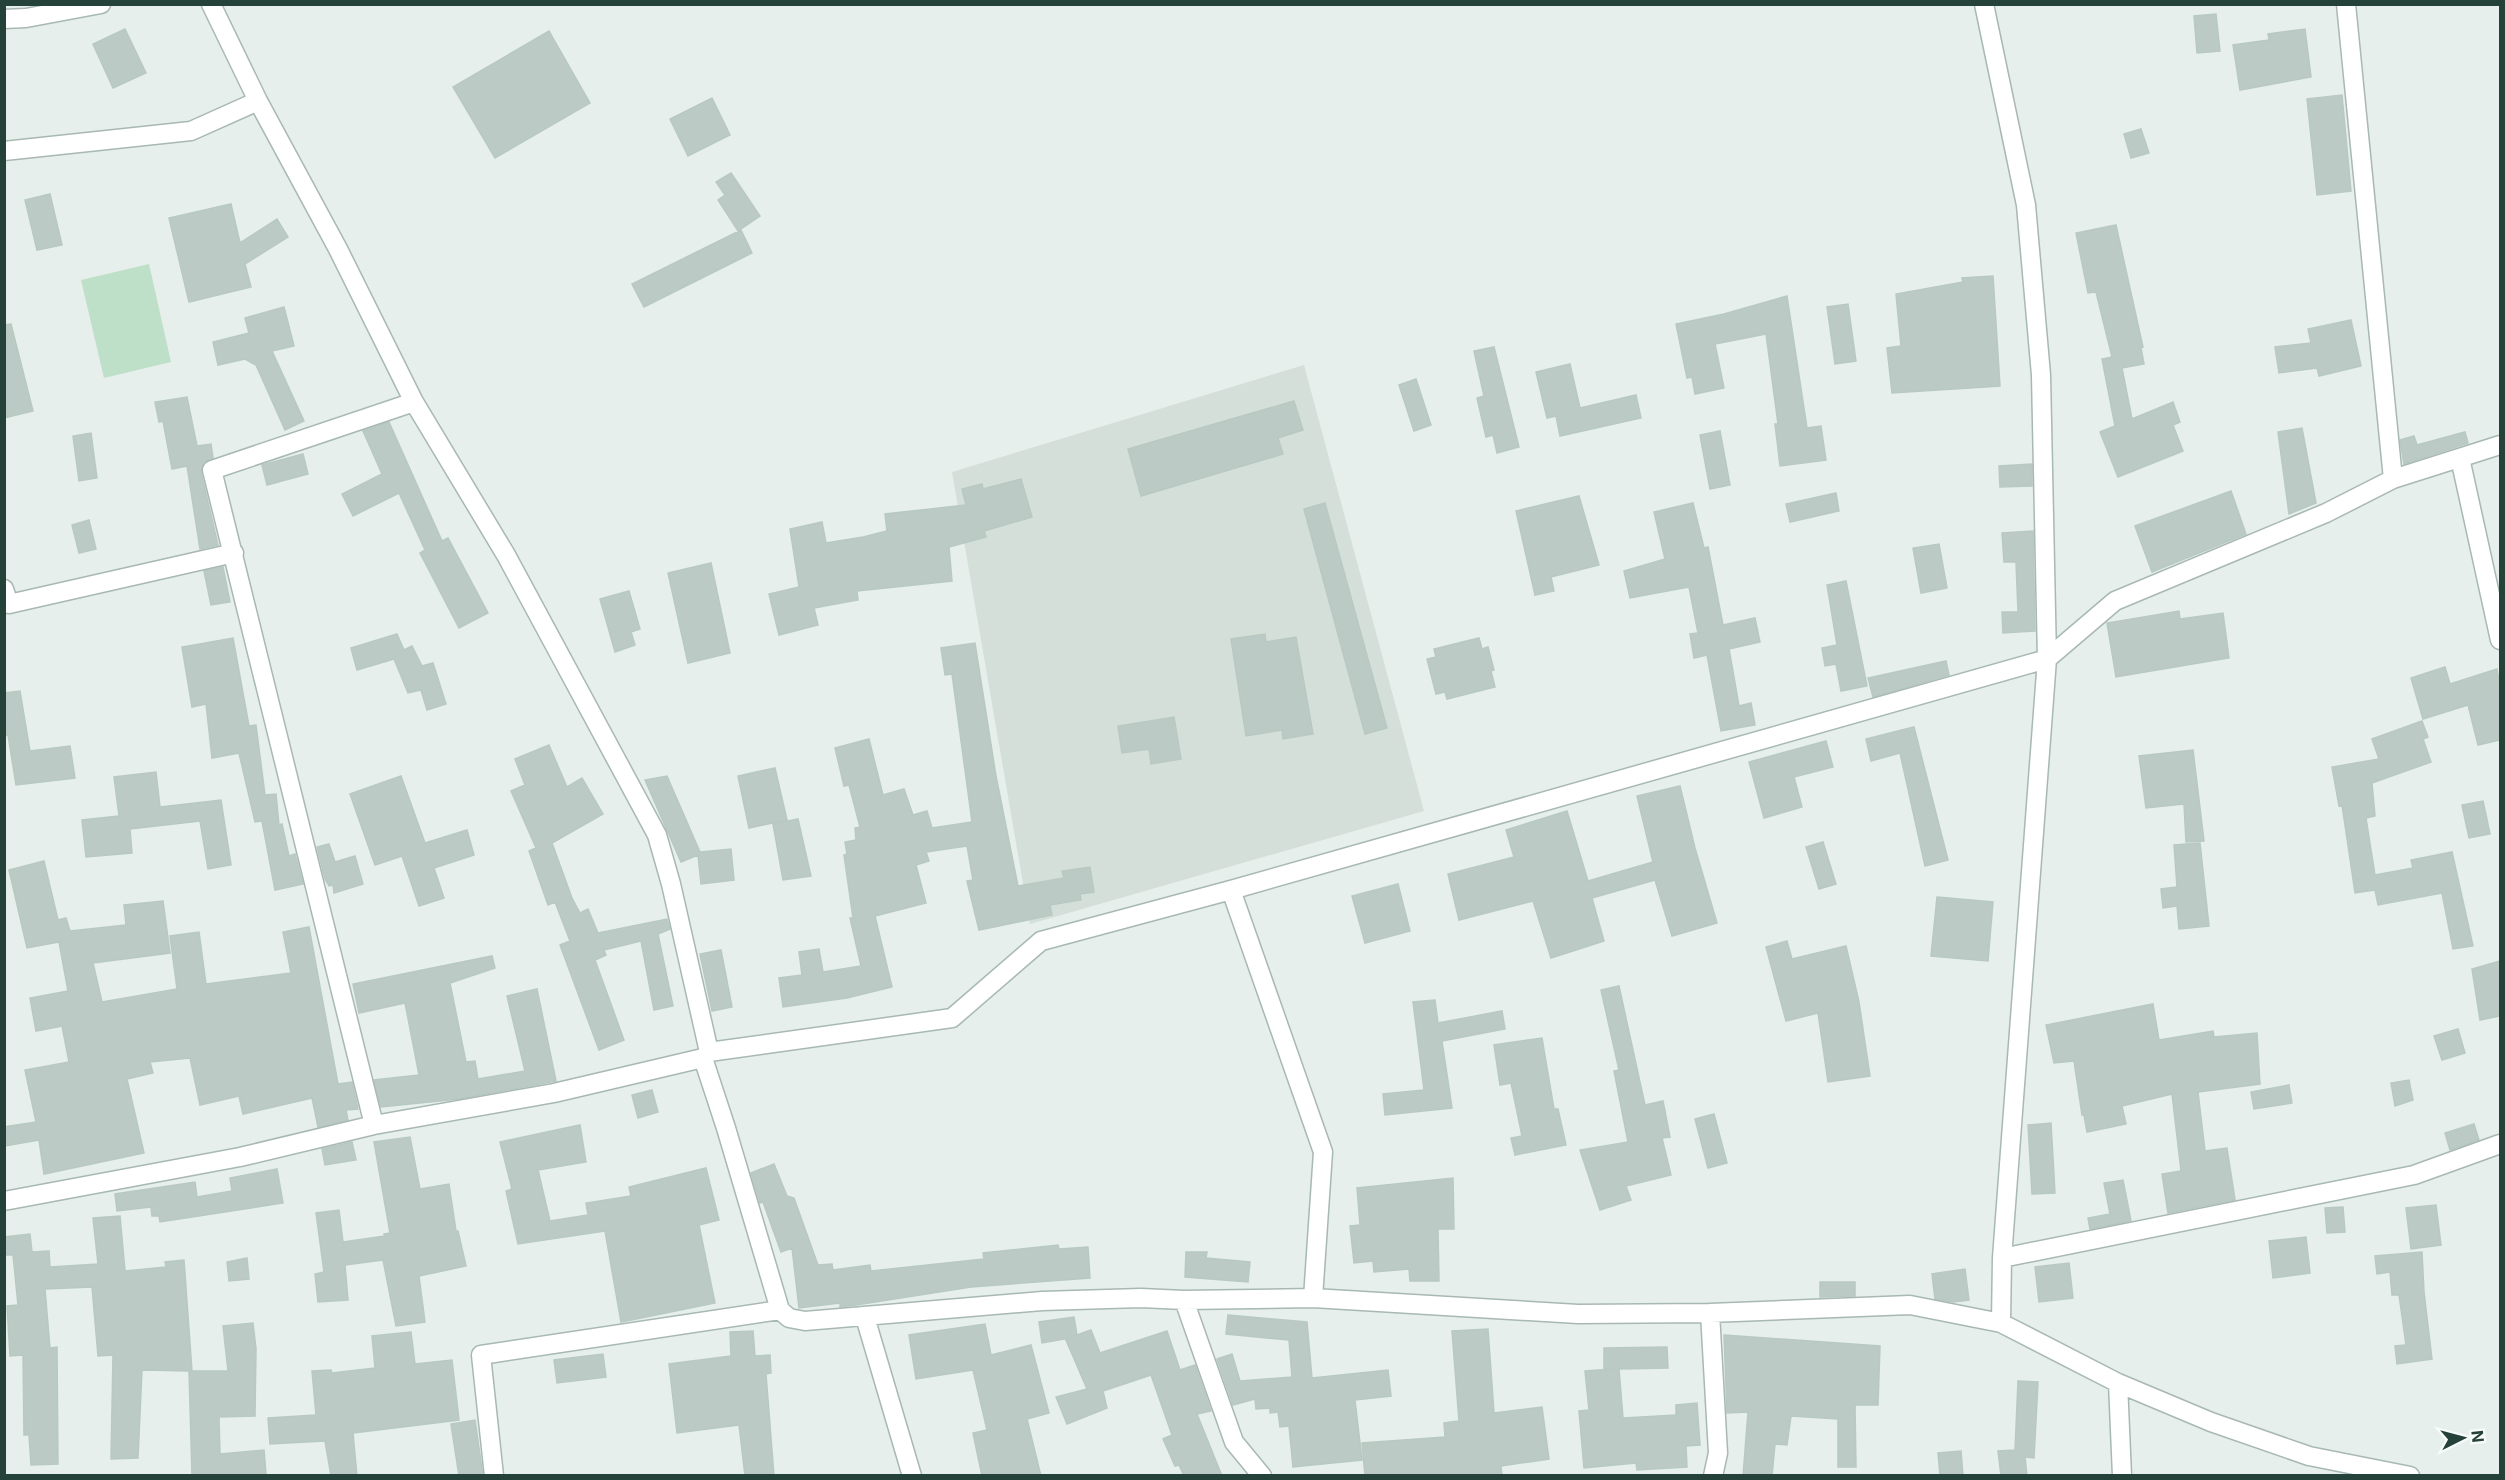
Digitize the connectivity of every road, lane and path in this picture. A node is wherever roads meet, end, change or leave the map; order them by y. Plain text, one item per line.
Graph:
1 (101, 4) edge
2 (211, 4) edge
3 (1984, 4) edge
4 (2346, 4) edge
5 (4, 19) edge
6 (258, 101) junction
7 (4, 151) edge
8 (414, 402) junction
9 (2500, 445) edge
10 (2460, 458) junction
11 (2393, 479) junction
12 (234, 553) junction
13 (4, 589) edge
14 (2500, 640) edge
15 (2047, 659) junction
16 (1231, 890) junction
17 (706, 1055) junction
18 (374, 1125) junction
19 (2500, 1144) edge
20 (4, 1201) edge
21 (2002, 1258) junction
22 (1312, 1298) junction
23 (1184, 1300) junction
24 (780, 1310) junction
25 (1710, 1313) junction
26 (865, 1317) junction
27 (2001, 1323) junction
28 (2118, 1383) junction
29 (494, 1476) edge
30 (912, 1476) edge
31 (1262, 1476) edge
32 (1713, 1476) edge
33 (2122, 1476) edge
34 (2410, 1476) edge

1 - 5 street
2 - 6 street
3 - 15 street
4 - 11 street
6 - 7 street
6 - 8 street
8 - 12 street
8 - 17 street
9 - 10 street
10 - 11 street
10 - 14 street
11 - 15 street
12 - 13 street
12 - 18 street
15 - 16 street
15 - 21 street
16 - 17 street
16 - 22 street
17 - 18 street
17 - 24 street
18 - 20 street
19 - 21 street
21 - 27 street
22 - 23 street
22 - 25 street
23 - 26 street
23 - 31 street
24 - 26 street
24 - 29 street
25 - 27 street
25 - 32 street
26 - 30 street
27 - 28 street
28 - 33 street
28 - 34 street

